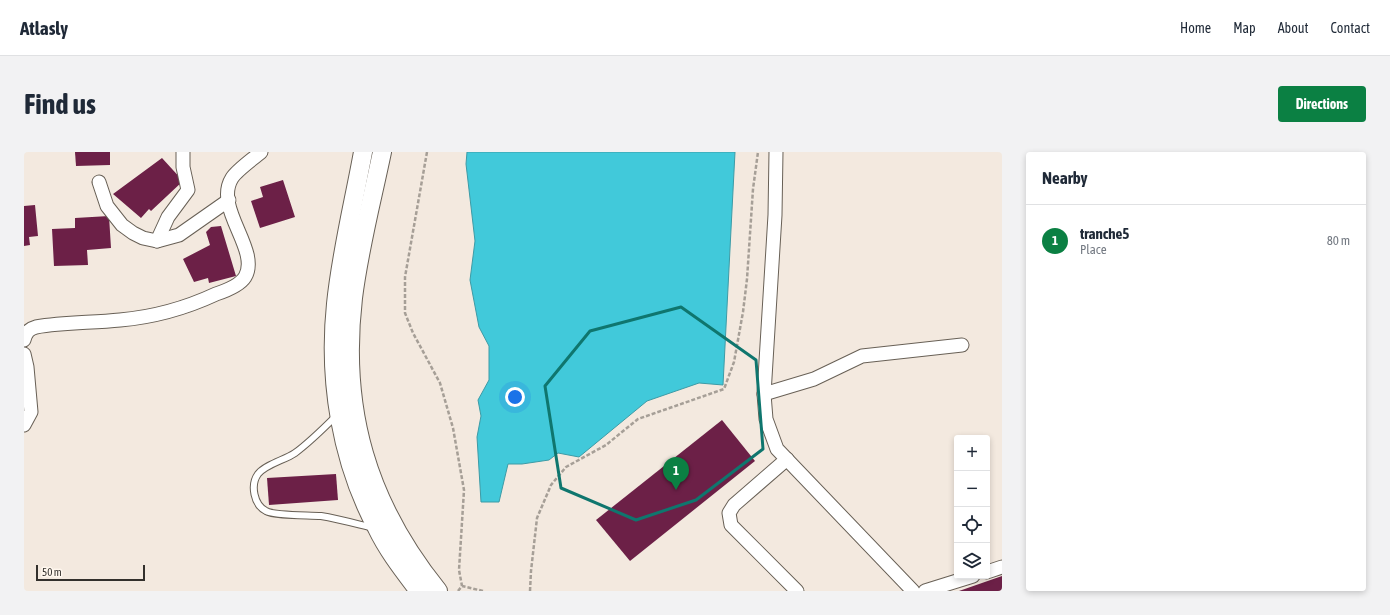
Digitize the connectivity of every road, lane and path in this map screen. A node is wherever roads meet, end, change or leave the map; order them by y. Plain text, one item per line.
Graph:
1 (183, 152) edge
2 (261, 152) edge
3 (363, 152) edge
4 (382, 152) edge
5 (427, 152) edge
6 (758, 152) edge
7 (776, 152) edge
8 (99, 182) dead end
9 (229, 200) junction
10 (157, 241) junction
11 (24, 340) edge
12 (962, 345) dead end
13 (24, 354) edge
14 (764, 394) junction
15 (346, 406) junction
16 (24, 425) edge
17 (787, 459) junction
18 (387, 531) junction
19 (1002, 567) edge
20 (990, 571) edge
21 (963, 579) edge
22 (462, 586) junction
23 (419, 591) edge
24 (438, 591) edge
25 (458, 591) edge
26 (482, 591) edge
27 (530, 591) edge
28 (797, 591) edge
29 (913, 591) edge
30 (925, 591) edge

1 - 10 street
2 - 9 street
3 - 15 main road
4 - 15 main road
5 - 22 path
6 - 27 path
7 - 14 street
8 - 10 street
9 - 10 street
9 - 11 street
12 - 14 street
13 - 16 street
14 - 17 street
15 - 18 main road
15 - 18 lane
17 - 28 street
17 - 29 street
18 - 23 main road
18 - 24 main road
19 - 20 street
21 - 30 street
22 - 25 path
22 - 26 path

